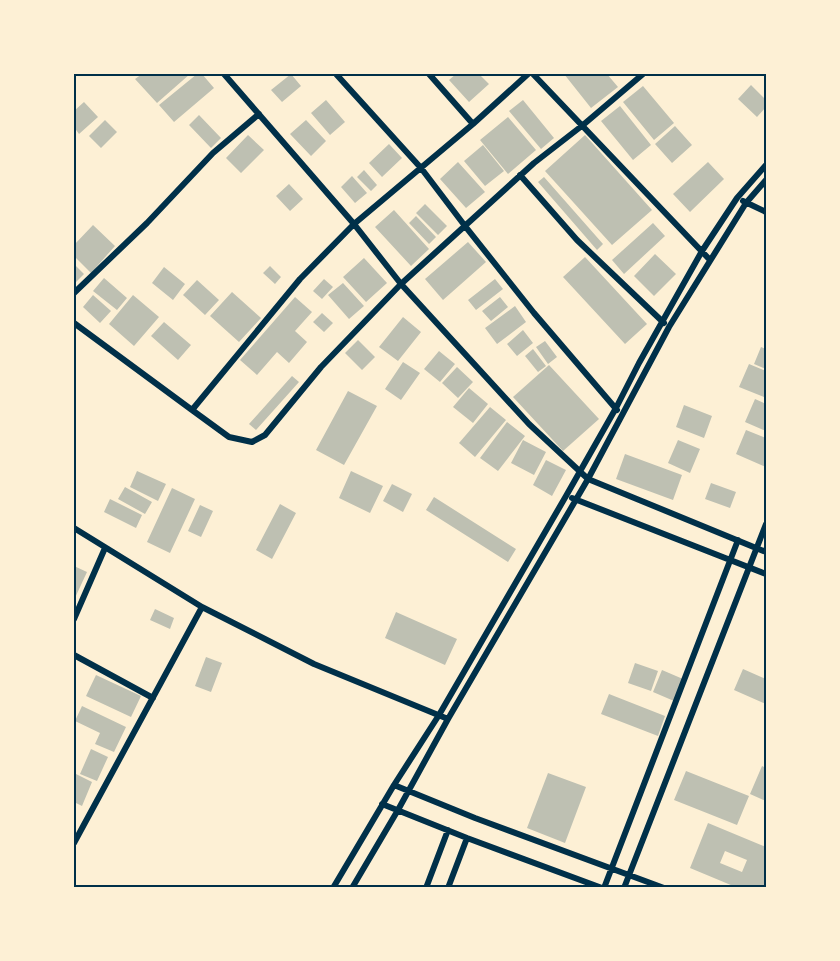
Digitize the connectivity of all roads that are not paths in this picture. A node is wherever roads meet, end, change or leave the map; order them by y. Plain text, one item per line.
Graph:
1 (224, 74) edge
2 (336, 74) edge
3 (429, 74) edge
4 (528, 74) edge
5 (533, 74) edge
6 (643, 74) edge
7 (259, 114) junction
8 (472, 124) junction
9 (582, 125) junction
10 (766, 165) edge
11 (421, 168) junction
12 (520, 175) junction
13 (766, 180) edge
14 (737, 198) junction
15 (746, 203) junction
16 (766, 212) edge
17 (354, 224) junction
18 (465, 226) junction
19 (702, 251) junction
20 (710, 260) junction
21 (401, 284) junction
22 (74, 293) edge
23 (662, 322) junction
24 (74, 323) edge
25 (669, 327) junction
26 (616, 408) junction
27 (192, 410) junction
28 (621, 415) junction
29 (580, 471) junction
30 (588, 479) junction
31 (566, 496) junction
32 (575, 500) junction
33 (766, 524) edge
34 (74, 528) edge
35 (738, 540) junction
36 (105, 548) junction
37 (757, 548) junction
38 (766, 552) edge
39 (731, 560) junction
40 (750, 567) junction
41 (766, 574) edge
42 (202, 607) junction
43 (74, 619) edge
44 (74, 655) edge
45 (153, 698) junction
46 (439, 715) junction
47 (448, 719) junction
48 (394, 785) junction
49 (409, 791) junction
50 (382, 804) junction
51 (398, 810) junction
52 (448, 830) junction
53 (467, 838) junction
54 (74, 843) edge
55 (612, 868) junction
56 (629, 874) junction
57 (333, 888) edge
58 (352, 888) edge
59 (426, 888) edge
60 (448, 888) edge
61 (603, 888) edge
62 (624, 888) edge
63 (664, 888) edge

1 - 7 street
2 - 11 street
3 - 8 street
4 - 8 street
5 - 9 street
6 - 9 street
7 - 17 street
7 - 22 street
8 - 11 street
9 - 12 street
9 - 19 street
10 - 14 street
11 - 17 street
11 - 18 street
12 - 18 street
12 - 23 street
13 - 15 street
14 - 15 street
14 - 19 street
15 - 16 street
15 - 20 street
17 - 21 street
17 - 27 street
18 - 21 street
18 - 26 street
19 - 20 street
19 - 23 street
20 - 25 street
21 - 27 street
21 - 29 street
23 - 25 street
23 - 26 street
24 - 27 street
25 - 28 street
26 - 28 street
26 - 29 street
28 - 30 street
29 - 30 street
29 - 31 street
30 - 32 street
30 - 35 street
31 - 32 street
31 - 46 street
32 - 39 street
32 - 47 street
33 - 37 street
34 - 36 street
35 - 37 street
35 - 39 street
36 - 42 street
36 - 43 street
37 - 38 street
37 - 40 street
39 - 40 street
39 - 55 street
40 - 41 street
40 - 56 street
42 - 45 street
42 - 46 street
44 - 45 street
45 - 54 street
46 - 47 street
46 - 48 street
47 - 49 street
48 - 49 street
48 - 50 street
49 - 51 street
49 - 55 street
50 - 51 street
50 - 57 street
51 - 52 street
51 - 58 street
52 - 53 street
52 - 59 street
53 - 60 street
53 - 61 street
55 - 56 street
55 - 61 street
56 - 62 street
56 - 63 street

